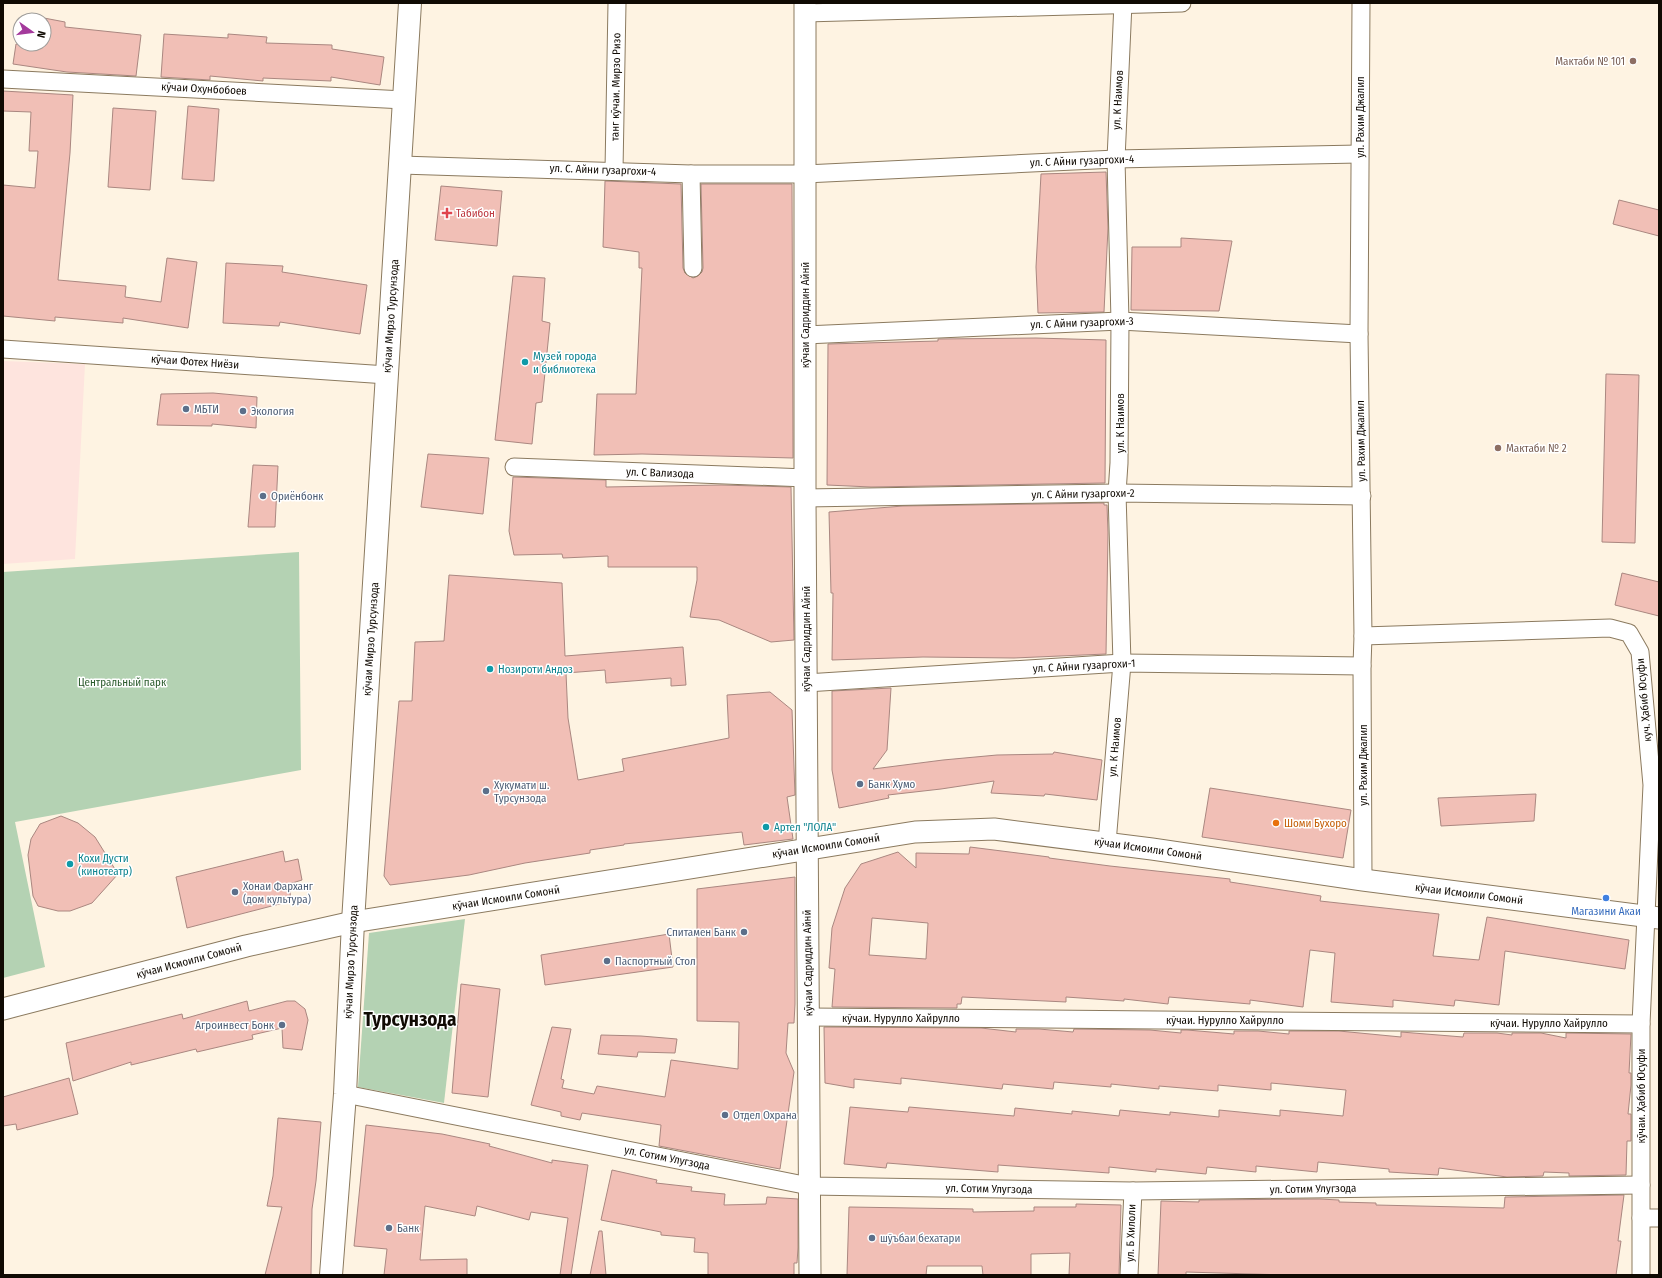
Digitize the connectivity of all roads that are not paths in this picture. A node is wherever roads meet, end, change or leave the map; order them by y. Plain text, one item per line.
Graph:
1 (410, 3) edge
2 (617, 3) edge
3 (1123, 3) edge
4 (1182, 3) edge
5 (1361, 3) edge
6 (805, 8) edge
7 (3, 79) edge
8 (404, 100) junction
9 (1359, 154) junction
10 (1116, 159) junction
11 (401, 164) junction
12 (614, 170) junction
13 (691, 174) junction
14 (805, 174) junction
15 (693, 268) dead end
16 (1120, 321) junction
17 (1359, 334) junction
18 (806, 335) junction
19 (3, 349) edge
20 (387, 375) junction
21 (514, 467) dead end
22 (805, 488) junction
23 (1117, 493) junction
24 (1362, 496) junction
25 (1363, 636) junction
26 (1122, 663) junction
27 (1362, 666) junction
28 (806, 684) junction
29 (1655, 784) edge
30 (1107, 843) junction
31 (806, 849) junction
32 (1363, 880) junction
33 (1653, 917) edge
34 (353, 922) junction
35 (3, 1009) edge
36 (808, 1017) junction
37 (1641, 1024) junction
38 (345, 1094) junction
39 (1641, 1184) junction
40 (809, 1186) junction
41 (1133, 1191) junction
42 (1641, 1218) junction
43 (1659, 1218) edge
44 (331, 1275) edge
45 (810, 1275) edge
46 (1129, 1275) edge
47 (1641, 1275) edge

1 - 8 main road, кӯчаи Мирзо Турсунзода
2 - 12 street, танг кӯчаи. Мирзо Ризо
3 - 4 street
3 - 6 street
3 - 10 street, ул. К Наимов
5 - 9 street, ул. Рахим Джалил
6 - 14 street, кӯчаи Садриддин Айнӣ
7 - 8 street, кӯчаи Охунбобоев
8 - 11 main road, кӯчаи Мирзо Турсунзода
9 - 10 street, ул. С Айни гузаргохи-4
9 - 17 street, ул. Рахим Джалил
10 - 14 street, ул. С Айни гузаргохи-4
10 - 16 street, ул. К Наимов
11 - 12 street, ул. С. Айни гузаргохи-4
11 - 20 main road, кӯчаи Мирзо Турсунзода
12 - 13 street, ул. С. Айни гузаргохи-4
13 - 14 street, ул. С. Айни гузаргохи-4
13 - 15 street
14 - 18 street, кӯчаи Садриддин Айнӣ
16 - 17 street, ул. С Айни гузаргохи-3
16 - 18 street, ул. С Айни гузаргохи-3
16 - 23 street, ул. К Наимов
17 - 24 street, ул. Рахим Джалил
18 - 22 street, кӯчаи Садриддин Айнӣ
19 - 20 street, кӯчаи Фотех Ниёзи
20 - 34 main road, кӯчаи Мирзо Турсунзода
21 - 22 street, ул. С Вализода
22 - 23 street, ул. С Айни гузаргохи-2
22 - 28 street, кӯчаи Садриддин Айнӣ
23 - 24 street, ул. С Айни гузаргохи-2
23 - 26 street, ул. К Наимов
24 - 25 street, ул. Рахим Джалил
25 - 27 street, ул. Рахим Джалил
25 - 29 street, куч. Ҳабиб Юсуфи
26 - 27 street, ул. С Айни гузаргохи-1
26 - 28 street, ул. С Айни гузаргохи-1
26 - 30 street, ул. К Наимов
27 - 32 street, ул. Рахим Джалил
28 - 31 street, кӯчаи Садриддин Айнӣ
29 - 33 street, куч. Ҳабиб Юсуфи
30 - 31 street, кӯчаи Исмоили Сомонӣ
30 - 32 street, кӯчаи Исмоили Сомонӣ
31 - 34 street, кӯчаи Исмоили Сомонӣ
31 - 36 street, кӯчаи Садриддин Айнӣ
32 - 33 street, кӯчаи Исмоили Сомонӣ
33 - 37 street, кӯчаи. Ҳабиб Юсуфи
34 - 35 street, кӯчаи Исмоили Сомонӣ
34 - 38 main road, кӯчаи Мирзо Турсунзода
36 - 37 street, кӯчаи. Нурулло Хайрулло
36 - 40 street, кӯчаи Садриддин Айнӣ
37 - 39 street, кӯчаи. Ҳабиб Юсуфи
38 - 40 street, ул. Сотим Улугзода
38 - 44 main road, кӯчаи Мирзо Турсунзода
39 - 41 street, ул. Сотим Улугзода
39 - 42 street, кӯчаи. Ҳабиб Юсуфи
40 - 41 street, ул. Сотим Улугзода
40 - 45 street, кӯчаи Садриддин Айнӣ
41 - 46 street, ул. Б Хилоли
42 - 43 street
42 - 47 street, кӯчаи. Ҳабиб Юсуфи

